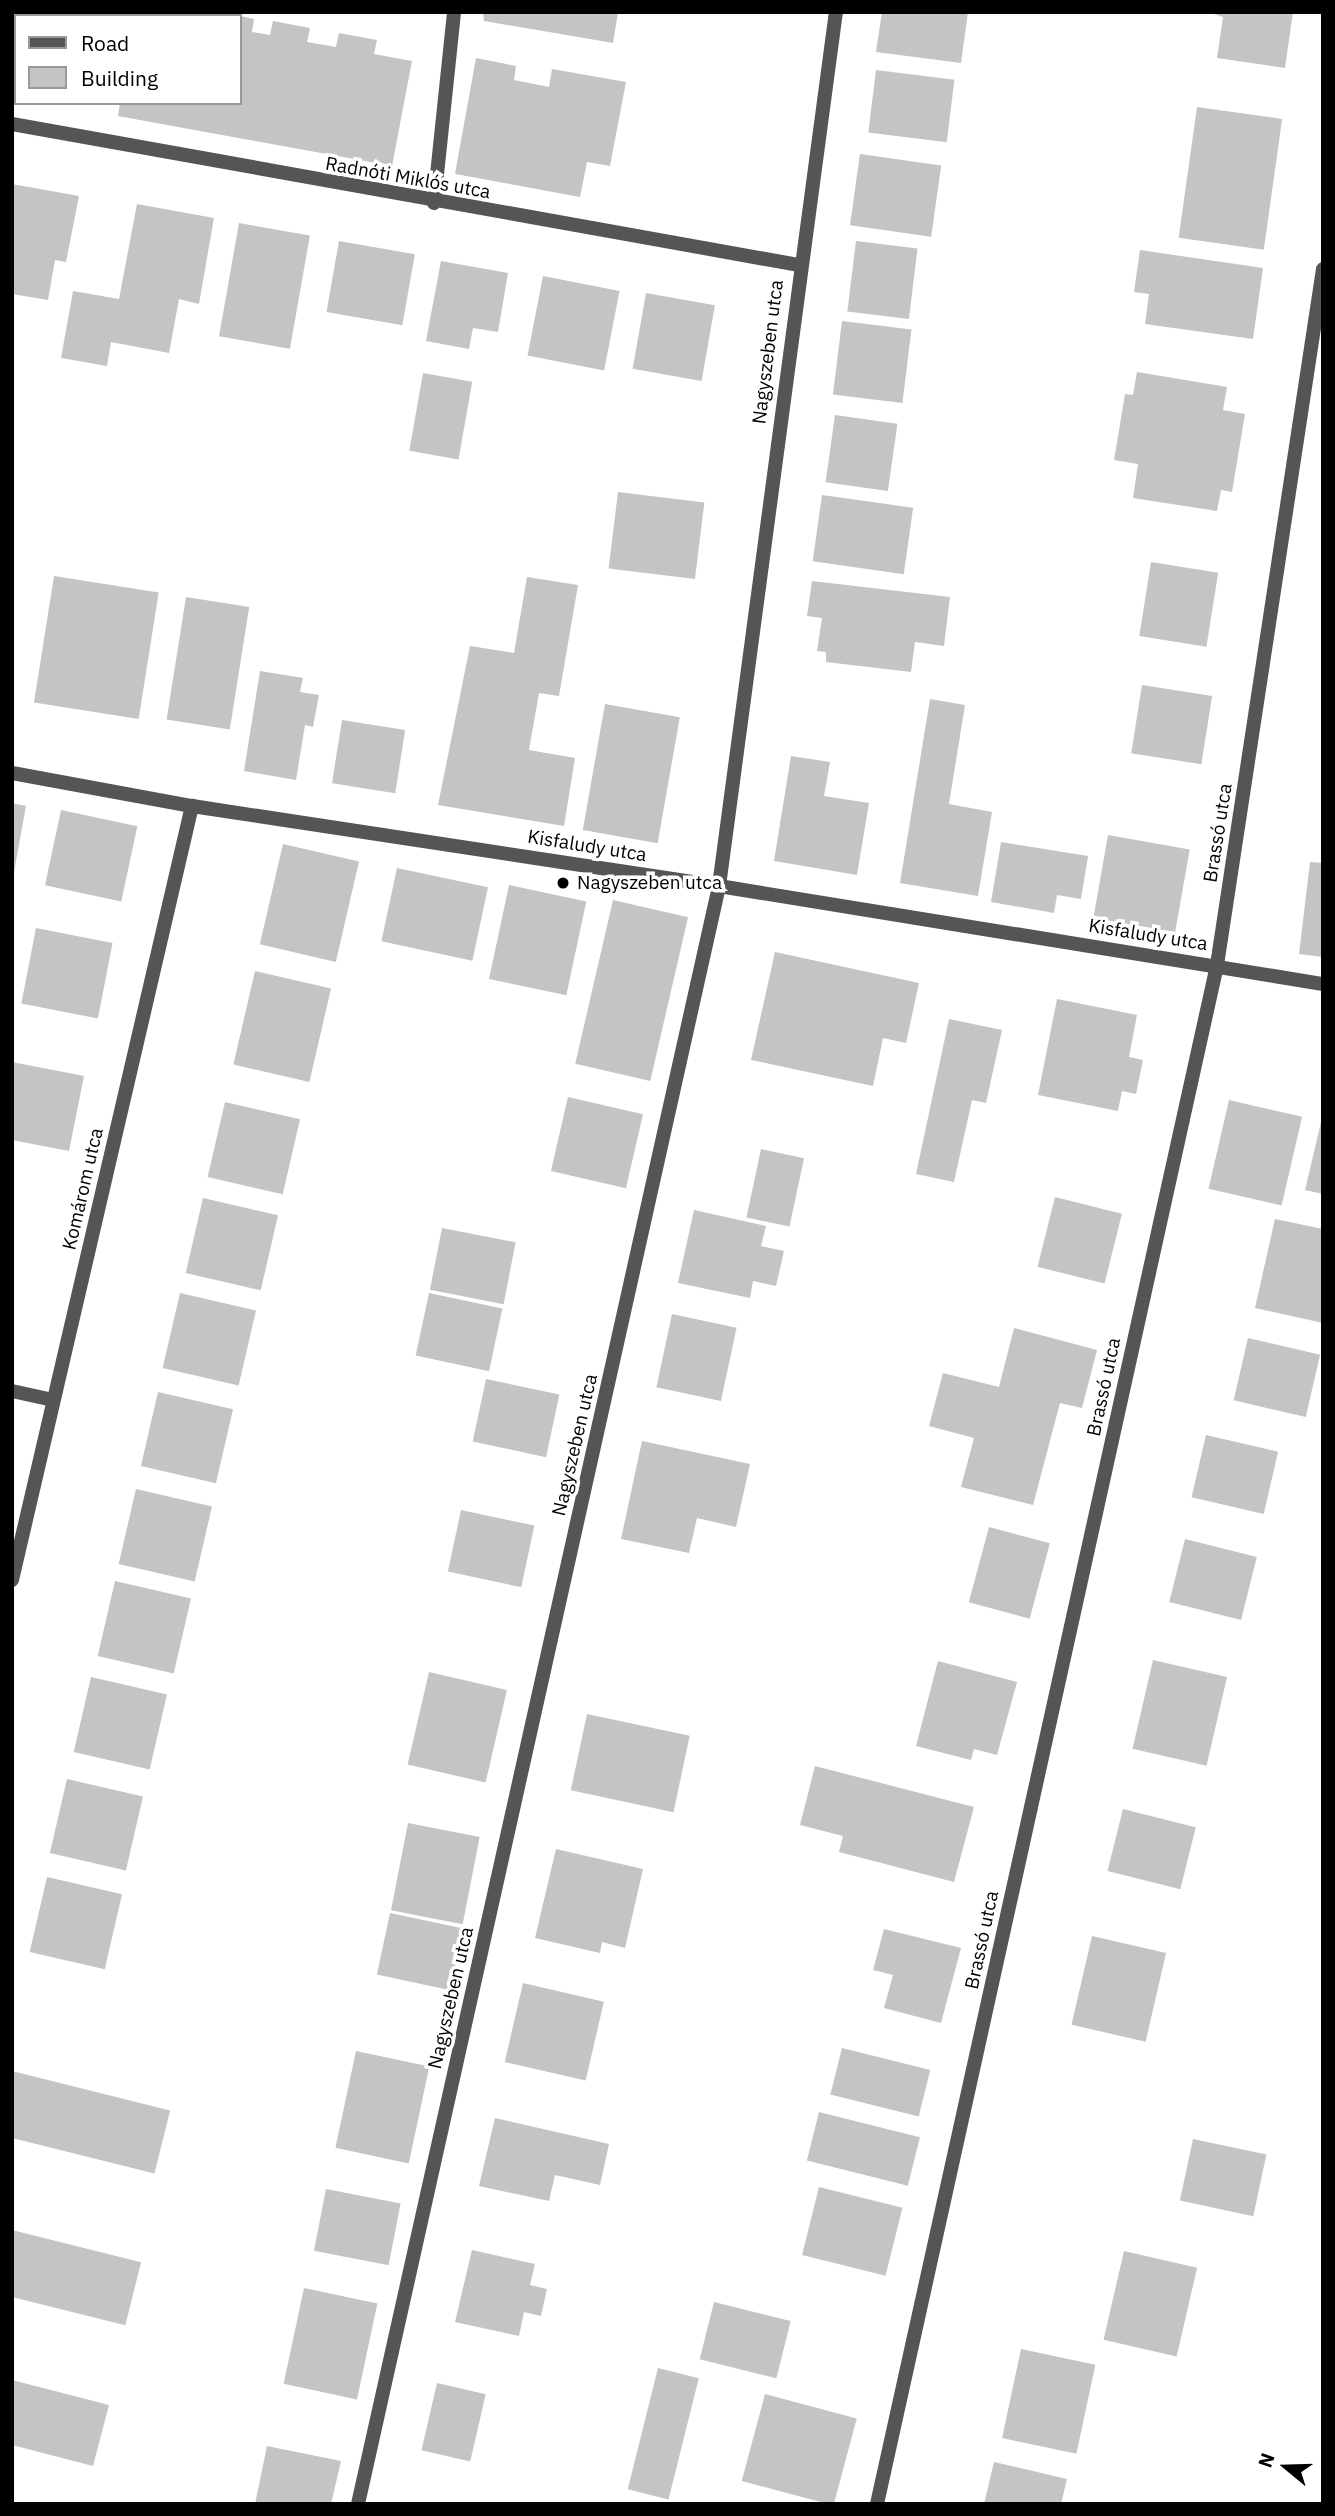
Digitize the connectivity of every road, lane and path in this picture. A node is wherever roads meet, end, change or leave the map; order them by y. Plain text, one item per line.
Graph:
1 (454, 12) edge
2 (836, 12) edge
3 (12, 124) edge
4 (434, 203) junction
5 (799, 265) junction
6 (1323, 269) edge
7 (1318, 344) edge
8 (12, 773) edge
9 (192, 806) junction
10 (719, 886) junction
11 (1217, 965) junction
12 (1323, 984) edge
13 (12, 1391) edge
14 (53, 1400) junction
15 (12, 1580) edge
16 (358, 2504) edge
17 (877, 2504) edge

1 - 4 street
2 - 5 street, Nagyszeben utca
3 - 4 street, Radnóti Miklós utca
4 - 5 street, Radnóti Miklós utca
5 - 10 street, Nagyszeben utca
6 - 7 street, Brassó utca
7 - 11 street, Brassó utca
8 - 9 street, Kisfaludy utca
9 - 10 street, Kisfaludy utca
9 - 14 street, Komárom utca
10 - 11 street, Kisfaludy utca
10 - 16 street, Nagyszeben utca
11 - 12 street, Kisfaludy utca
11 - 17 street, Brassó utca
13 - 14 street
14 - 15 street, Komárom utca

